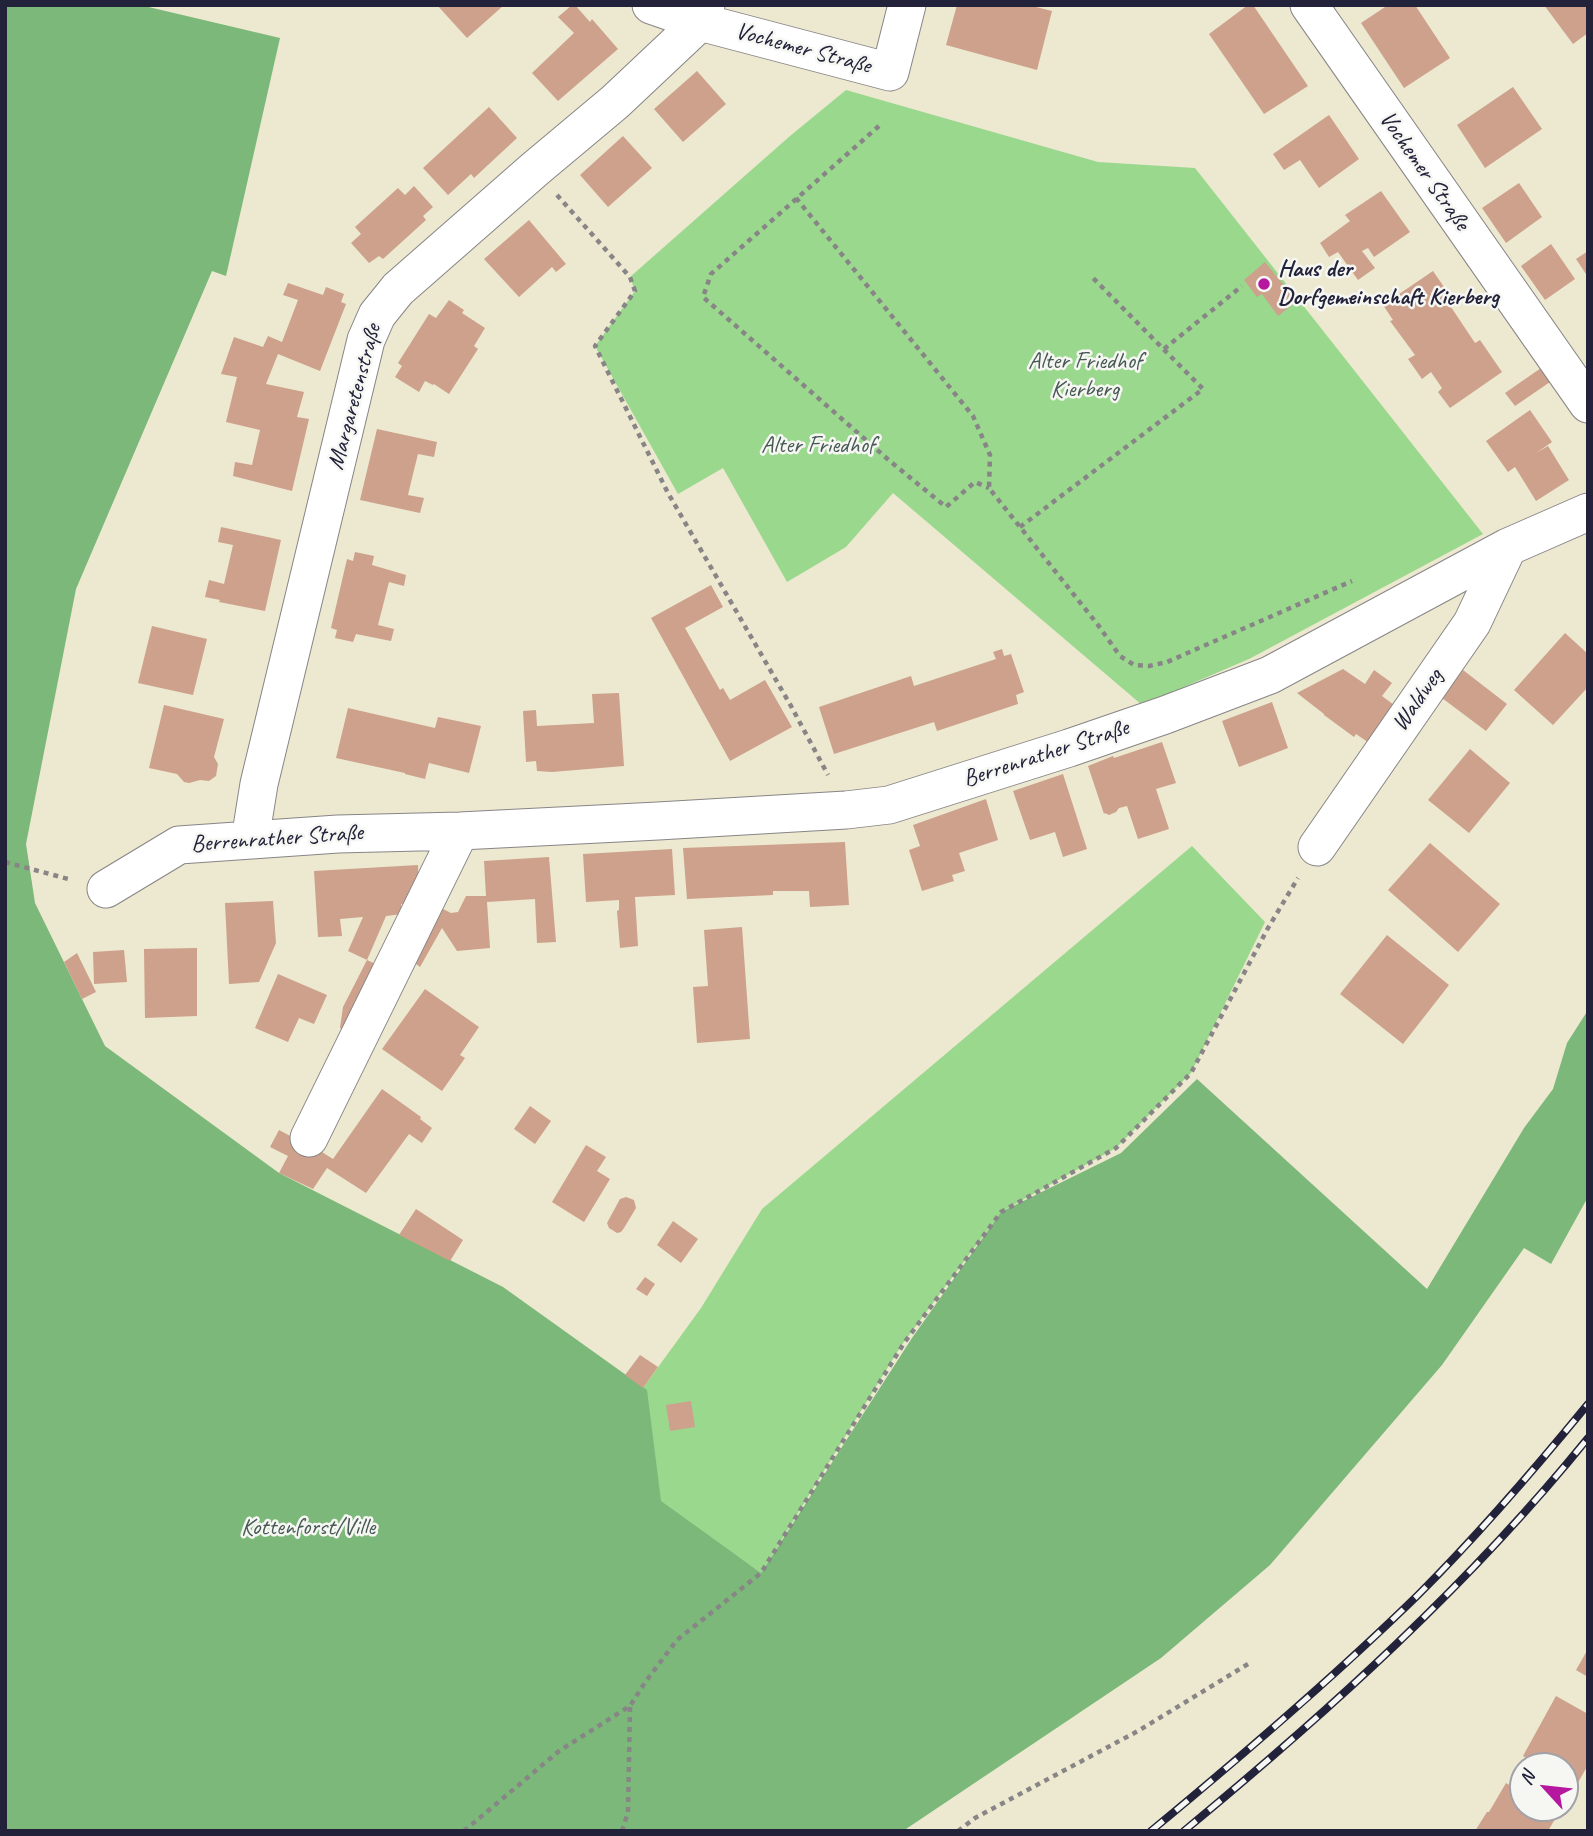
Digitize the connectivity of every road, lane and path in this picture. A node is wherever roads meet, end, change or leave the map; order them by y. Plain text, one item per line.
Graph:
1 (651, 5) edge
2 (907, 5) edge
3 (1309, 5) edge
4 (703, 13) edge
5 (879, 126) dead end
6 (535, 169) junction
7 (796, 198) junction
8 (1093, 278) dead end
9 (1242, 286) dead end
10 (1164, 349) junction
11 (1588, 404) edge
12 (989, 488) junction
13 (1588, 512) edge
14 (1020, 527) junction
15 (1508, 547) junction
16 (1352, 581) dead end
17 (846, 810) junction
18 (460, 831) junction
19 (250, 840) junction
20 (1317, 847) joint
21 (5, 862) edge
22 (106, 889) joint
23 (309, 1138) dead end
24 (1248, 1664) dead end
25 (630, 1706) junction
26 (464, 1831) edge
27 (622, 1831) edge
28 (958, 1831) edge

1 - 4 street, Vochemer Straße
2 - 4 street, Vochemer Straße
3 - 11 street, Vochemer Straße
4 - 6 street, Margaretenstraße
5 - 7 path
6 - 17 path
6 - 19 street, Margaretenstraße
7 - 12 path
7 - 12 path
8 - 10 path
9 - 10 path
10 - 14 path
12 - 14 path
13 - 15 street, Berrenrather Straße
14 - 16 path
15 - 17 street, Berrenrather Straße
15 - 20 street, Waldweg
17 - 18 street, Berrenrather Straße
18 - 19 street, Berrenrather Straße
18 - 23 street
19 - 22 street, Berrenrather Straße
20 - 25 path
21 - 22 path
24 - 28 path
25 - 26 path
25 - 27 path

